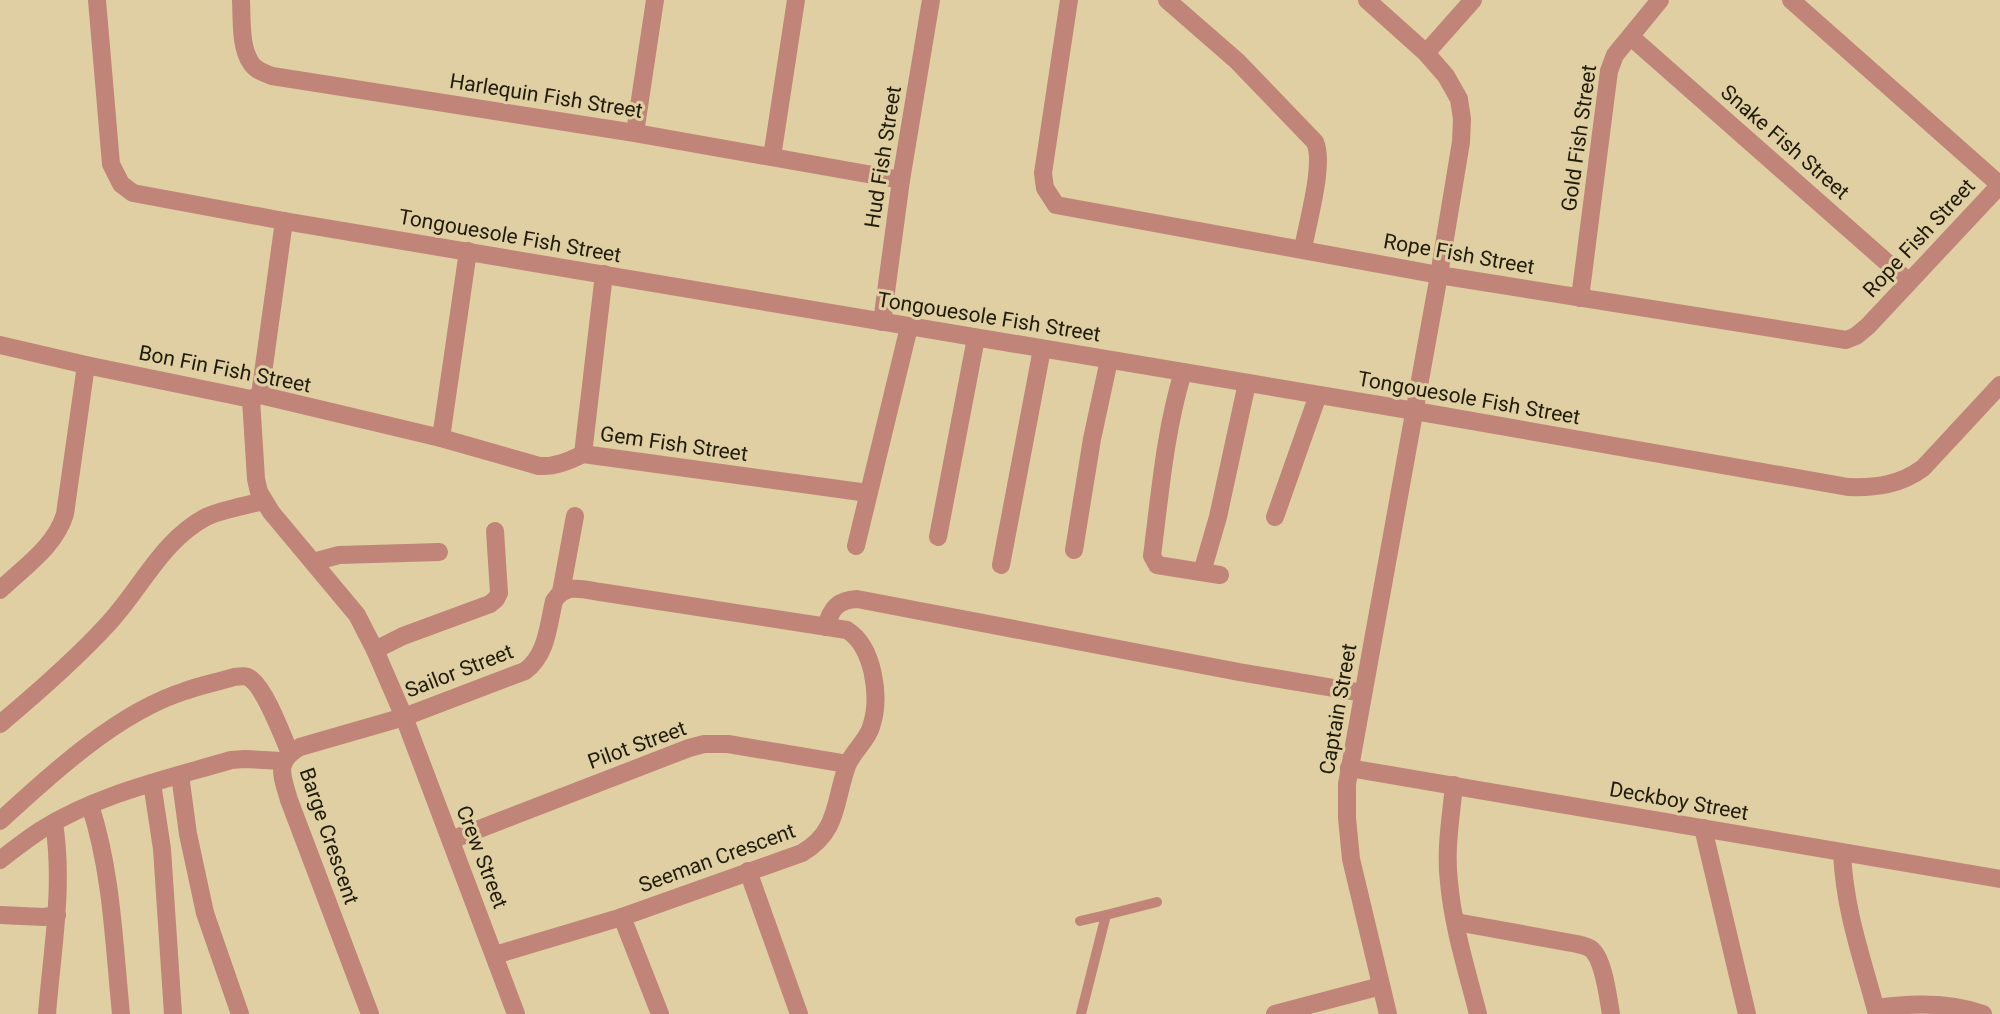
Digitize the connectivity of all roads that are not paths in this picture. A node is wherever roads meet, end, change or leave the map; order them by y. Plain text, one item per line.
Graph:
1 (97, 0) edge
2 (241, 0) edge
3 (796, 0) edge
4 (931, 0) edge
5 (1069, 0) edge
6 (1167, 0) edge
7 (1367, 0) edge
8 (1473, 0) edge
9 (1659, 0) edge
10 (1791, 0) edge
11 (649, 1) edge
12 (1631, 37) junction
13 (1426, 53) junction
14 (635, 133) junction
15 (772, 157) junction
16 (901, 180) junction
17 (2000, 185) edge
18 (284, 221) junction
19 (1302, 249) junction
20 (468, 251) junction
21 (604, 274) junction
22 (1439, 275) junction
23 (1908, 281) junction
24 (1580, 298) junction
25 (882, 322) junction
26 (909, 327) junction
27 (976, 338) junction
28 (0, 345) edge
29 (1042, 349) junction
30 (1109, 360) junction
31 (86, 365) junction
32 (1183, 372) junction
33 (1247, 383) junction
34 (2000, 385) edge
35 (1318, 395) junction
36 (255, 397) junction
37 (1415, 411) junction
38 (441, 438) junction
39 (583, 454) junction
40 (868, 493) junction
41 (263, 501) junction
42 (575, 516) dead end
43 (1275, 518) dead end
44 (495, 531) dead end
45 (938, 537) dead end
46 (856, 546) dead end
47 (1074, 550) dead end
48 (439, 552) dead end
49 (313, 562) junction
50 (1001, 565) dead end
51 (0, 590) edge
52 (557, 596) junction
53 (826, 627) junction
54 (375, 650) junction
55 (1363, 693) junction
56 (404, 717) junction
57 (0, 724) edge
58 (286, 757) junction
59 (847, 764) junction
60 (1349, 768) junction
61 (180, 775) junction
62 (152, 783) junction
63 (1454, 785) junction
64 (90, 805) junction
65 (0, 821) edge
66 (54, 823) junction
67 (1703, 828) junction
68 (451, 840) junction
69 (1842, 853) junction
70 (0, 860) edge
71 (748, 871) junction
72 (2000, 879) edge
73 (1157, 902) dead end
74 (0, 915) edge
75 (57, 915) junction
76 (1106, 915) junction
77 (622, 917) junction
78 (1080, 921) dead end
79 (1456, 922) junction
80 (495, 955) junction
81 (1381, 986) junction
82 (1876, 1011) edge
83 (47, 1014) edge
84 (121, 1014) edge
85 (173, 1014) edge
86 (240, 1014) edge
87 (370, 1014) edge
88 (516, 1014) edge
89 (660, 1014) edge
90 (799, 1014) edge
91 (1082, 1014) edge
92 (1275, 1014) edge
93 (1388, 1014) edge
94 (1478, 1014) edge
95 (1611, 1014) edge
96 (1747, 1014) edge
97 (1983, 1014) edge

1 - 18 street, Tongouesole Fish Street
2 - 14 street, Harlequin Fish Street
3 - 15 street
4 - 16 street, Hud Fish Street
5 - 19 street, Rope Fish Street
6 - 19 street
7 - 13 street, Captain Street
8 - 13 street
9 - 12 street, Gold Fish Street
10 - 17 street
11 - 14 street
12 - 23 street, Snake Fish Street
12 - 24 street, Gold Fish Street
13 - 22 street, Captain Street
14 - 15 street, Harlequin Fish Street
15 - 16 street, Harlequin Fish Street
16 - 25 street, Hud Fish Street
17 - 23 street, Rope Fish Street
18 - 20 street, Tongouesole Fish Street
18 - 36 street
19 - 22 street, Rope Fish Street
20 - 21 street, Tongouesole Fish Street
20 - 38 street
21 - 25 street, Tongouesole Fish Street
21 - 39 street, Gem Fish Street
22 - 24 street, Rope Fish Street
22 - 37 street, Captain Street
23 - 24 street, Rope Fish Street
25 - 26 street, Tongouesole Fish Street
26 - 27 street, Tongouesole Fish Street
26 - 40 street
27 - 29 street, Tongouesole Fish Street
27 - 45 street
28 - 31 street, Bon Fin Fish Street
29 - 30 street, Tongouesole Fish Street
29 - 50 street
30 - 32 street, Tongouesole Fish Street
30 - 47 street
31 - 36 street, Bon Fin Fish Street
31 - 51 street
32 - 33 street, Tongouesole Fish Street
32 - 33 street
33 - 35 street, Tongouesole Fish Street
34 - 37 street, Tongouesole Fish Street
35 - 37 street, Tongouesole Fish Street
35 - 43 street
36 - 38 street, Bon Fin Fish Street
36 - 41 street
37 - 55 street, Captain Street
38 - 39 street, Bon Fin Fish Street
39 - 40 street, Gem Fish Street
40 - 46 street
41 - 49 street, Crew Street
41 - 57 street
42 - 52 street
44 - 54 street
48 - 49 street
49 - 54 street, Crew Street
52 - 53 street, Seeman Crescent
52 - 56 street, Sailor Street
53 - 55 street
53 - 59 street, Seeman Crescent
54 - 56 street, Crew Street
55 - 60 street, Captain Street
56 - 58 street, Barge Crescent
56 - 68 street, Crew Street
58 - 61 street
58 - 65 street
58 - 87 street, Barge Crescent
59 - 68 street, Pilot Street
59 - 71 street, Seeman Crescent
60 - 63 street, Deckboy Street
60 - 81 street, Captain Street
61 - 62 street
61 - 86 street
62 - 64 street
62 - 85 street
63 - 67 street, Deckboy Street
63 - 79 street
64 - 66 street
64 - 84 street
66 - 70 street
66 - 75 street
67 - 69 street, Deckboy Street
67 - 96 street
68 - 80 street, Crew Street
69 - 72 street, Deckboy Street
69 - 82 street
71 - 77 street, Seeman Crescent
71 - 90 street
73 - 76 lane
74 - 75 street
75 - 83 street
76 - 78 lane
76 - 91 lane
77 - 80 street, Seeman Crescent
77 - 89 street
79 - 94 street
79 - 95 street
80 - 88 street, Crew Street
81 - 92 street
81 - 93 street, Captain Street
82 - 97 street

